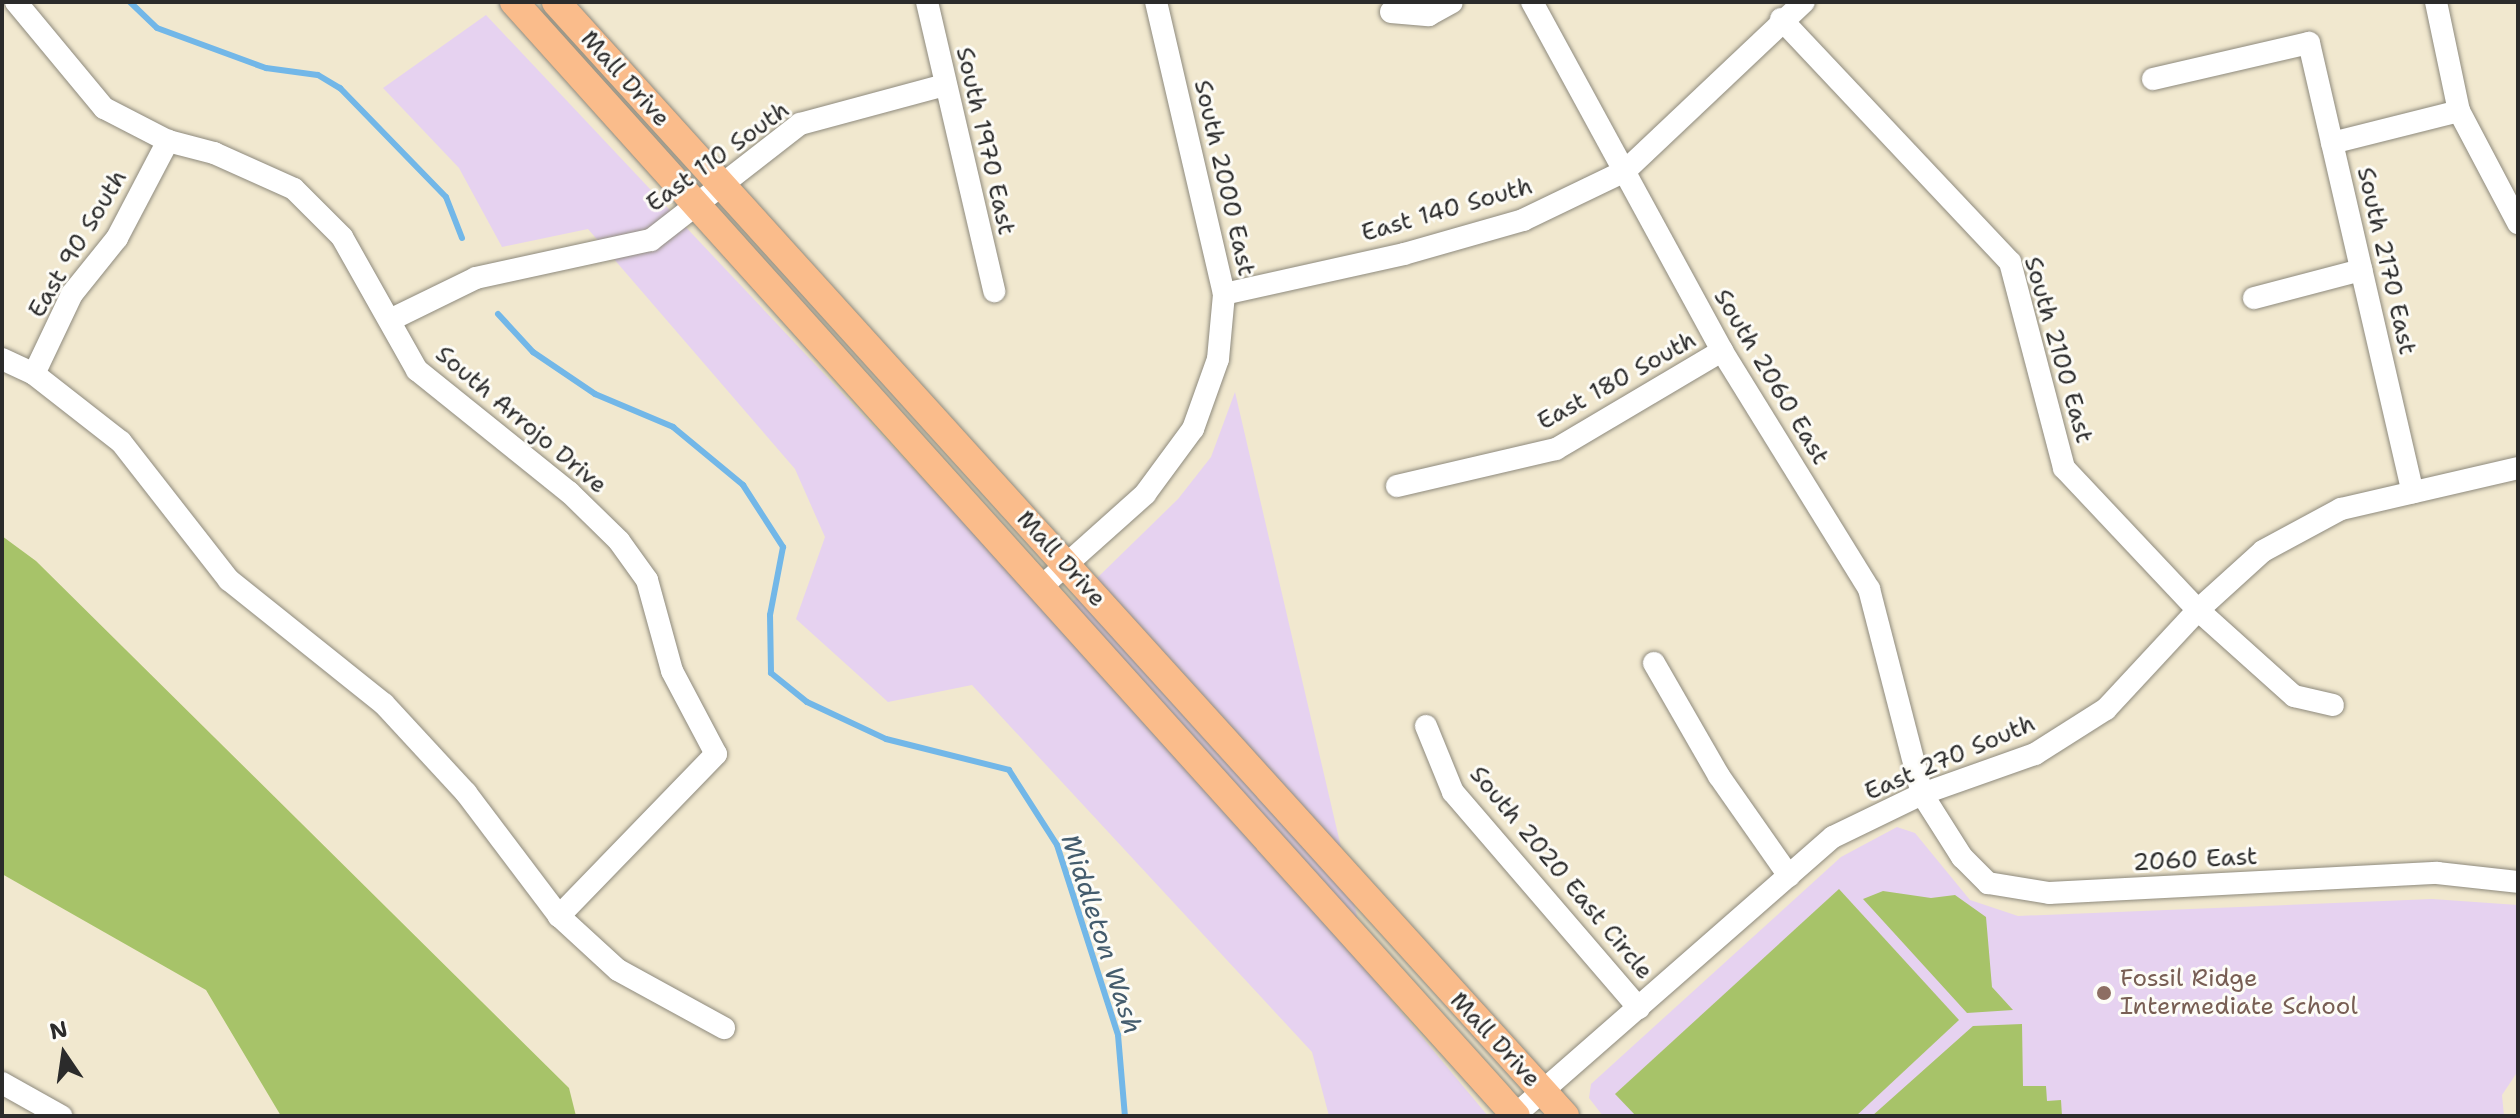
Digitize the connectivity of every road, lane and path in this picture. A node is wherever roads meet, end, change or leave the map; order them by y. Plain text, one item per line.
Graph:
1 (16, 2) edge
2 (514, 2) edge
3 (556, 2) edge
4 (927, 2) edge
5 (1156, 2) edge
6 (1452, 2) edge
7 (1532, 2) edge
8 (1804, 2) edge
9 (2436, 2) edge
10 (1391, 12) dead end
11 (1781, 19) junction
12 (2153, 79) dead end
13 (945, 85) junction
14 (2459, 111) junction
15 (168, 141) junction
16 (2332, 143) junction
17 (1625, 171) junction
18 (720, 185) junction
19 (694, 205) junction
20 (2517, 220) edge
21 (2361, 270) junction
22 (994, 291) dead end
23 (1224, 294) junction
24 (2254, 298) dead end
25 (390, 320) junction
26 (1722, 351) junction
27 (2, 359) edge
28 (34, 374) junction
29 (2518, 468) edge
30 (1397, 486) dead end
31 (2413, 492) junction
32 (1067, 563) junction
33 (1040, 588) junction
34 (2198, 610) junction
35 (1654, 663) dead end
36 (2333, 705) dead end
37 (1426, 726) dead end
38 (1922, 794) junction
39 (1789, 876) junction
40 (2518, 882) edge
41 (559, 916) junction
42 (1639, 1008) junction
43 (724, 1028) dead end
44 (2, 1083) edge
45 (1543, 1091) junction
46 (61, 1116) edge
47 (1515, 1116) edge
48 (1565, 1116) edge

1 - 15 street, South Arrojo Drive
2 - 19 main road, Mall Drive
3 - 18 main road, Mall Drive
4 - 13 street, South 1970 East
5 - 23 street, South 2000 East
6 - 10 street
7 - 17 street, South 2060 East
8 - 11 street, East 140 South
9 - 14 street
11 - 17 street, East 140 South
11 - 34 street, South 2100 East
12 - 16 street, South 2170 East
13 - 18 street, East 110 South
13 - 22 street, South 1970 East
14 - 16 street
14 - 20 street
15 - 25 street, South Arrojo Drive
15 - 28 street, East 90 South
16 - 21 street, South 2170 East
17 - 23 street, East 140 South
17 - 26 street, South 2060 East
18 - 19 street, East 110 South
18 - 32 main road, Mall Drive
19 - 25 street, East 110 South
19 - 33 main road, Mall Drive
21 - 24 street
21 - 31 street, South 2170 East
23 - 32 street, South 2000 East
25 - 41 street, South Arrojo Drive
26 - 30 street, East 180 South
26 - 38 street, South 2060 East
27 - 28 street
28 - 41 street
29 - 31 street, East 270 South
31 - 34 street, East 270 South
32 - 33 street, South 2000 East
32 - 45 main road, Mall Drive
33 - 47 main road, Mall Drive
34 - 36 street, South 2100 East
34 - 38 street, East 270 South
35 - 39 street
37 - 42 street, South 2020 East Circle
38 - 39 street, East 270 South
38 - 40 street, 2060 East
39 - 42 street, East 270 South
41 - 43 street
42 - 45 street, East 270 South
44 - 46 street
45 - 47 street, East 270 South
45 - 48 main road, Mall Drive

